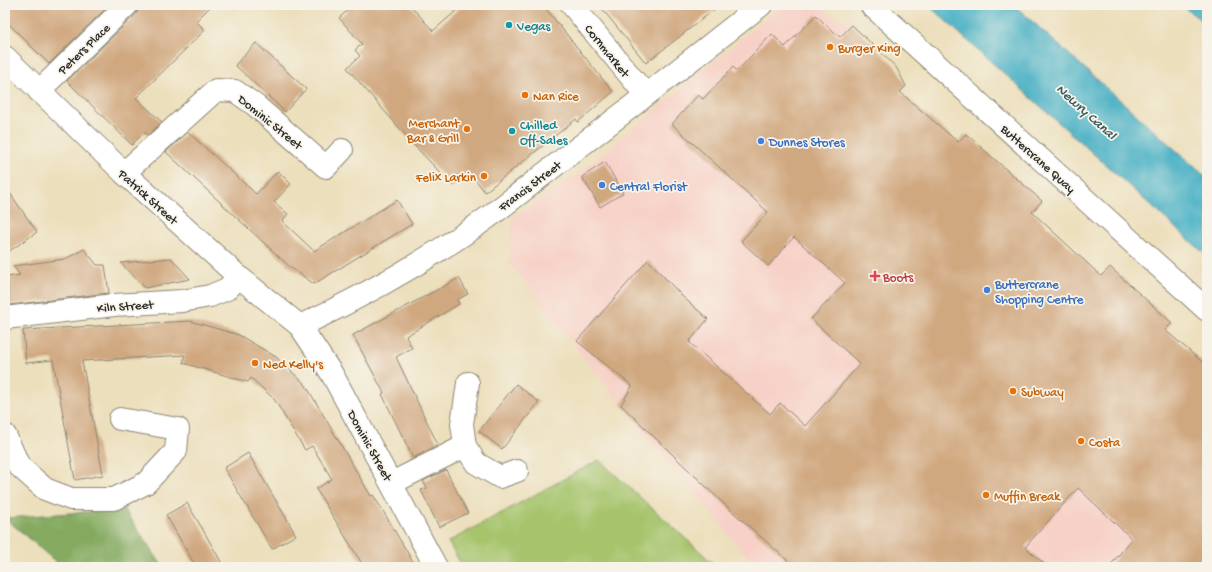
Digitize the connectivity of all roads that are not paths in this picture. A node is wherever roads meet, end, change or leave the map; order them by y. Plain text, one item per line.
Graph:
1 (127, 5) edge
2 (572, 5) edge
3 (761, 5) edge
4 (871, 5) edge
5 (5, 57) edge
6 (39, 91) junction
7 (645, 94) junction
8 (342, 150) dead end
9 (124, 173) junction
10 (240, 277) junction
11 (1207, 310) edge
12 (5, 318) edge
13 (300, 326) junction
14 (468, 383) dead end
15 (120, 419) dead end
16 (5, 435) edge
17 (465, 446) junction
18 (517, 470) dead end
19 (392, 483) junction
20 (436, 567) edge

1 - 6 street, Peters Place
2 - 7 street, Cornmarket
3 - 7 street, Francis Street
4 - 11 street, Buttercrane Quay
5 - 6 street, Patrick Street
6 - 9 street, Patrick Street
7 - 13 street, Francis Street
8 - 9 street, Dominic Street
9 - 10 street, Patrick Street
10 - 12 street, Kiln Street
10 - 13 street, Patrick Street
13 - 19 street, Dominic Street
14 - 17 street
15 - 16 street
17 - 18 street
17 - 19 street
19 - 20 street, Dominic Street

